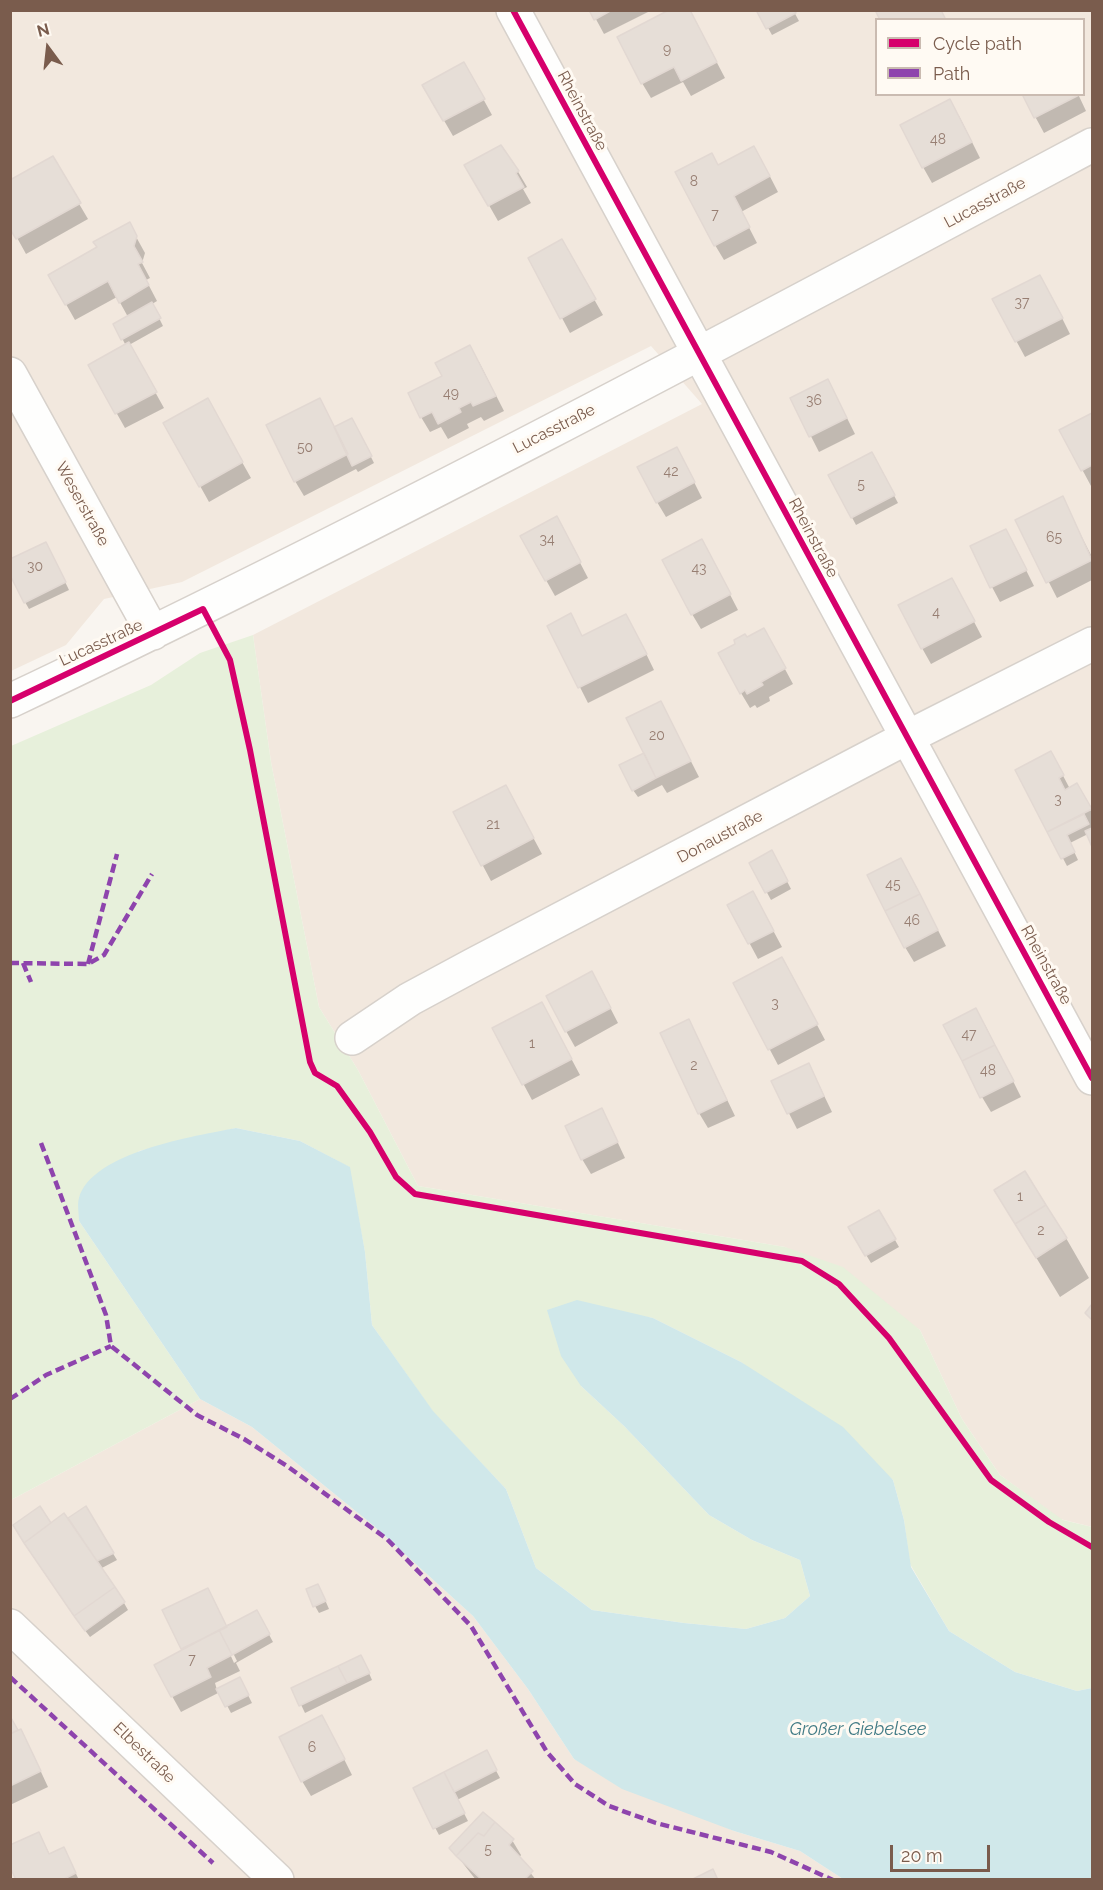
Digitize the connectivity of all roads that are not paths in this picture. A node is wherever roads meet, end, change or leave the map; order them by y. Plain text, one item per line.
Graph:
1 (513, 10) edge
2 (1092, 145) edge
3 (699, 355) junction
4 (10, 374) edge
5 (153, 633) junction
6 (1092, 644) edge
7 (10, 701) edge
8 (906, 738) junction
9 (352, 1038) dead end
10 (1092, 1078) edge
11 (10, 1626) edge
12 (277, 1880) edge

1 - 3 street, Rheinstraße
2 - 3 street, Lucasstraße
3 - 5 street, Lucasstraße
3 - 8 street, Rheinstraße
4 - 5 street, Weserstraße
5 - 7 street, Lucasstraße
6 - 8 street, Donaustraße
8 - 9 street, Donaustraße
8 - 10 street, Rheinstraße
11 - 12 street, Elbestraße

